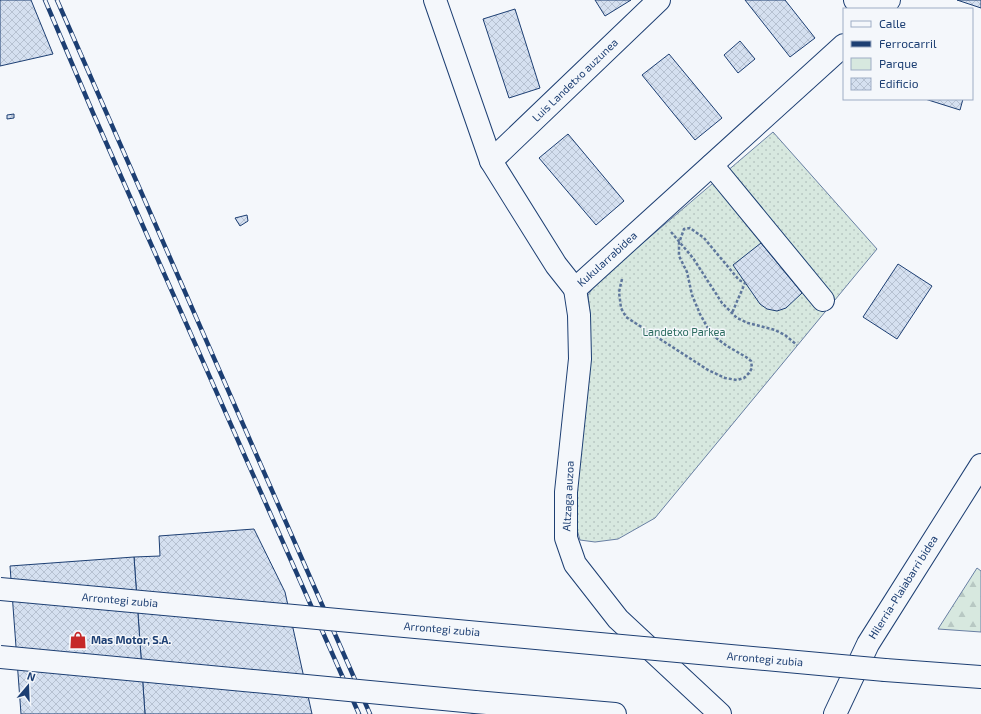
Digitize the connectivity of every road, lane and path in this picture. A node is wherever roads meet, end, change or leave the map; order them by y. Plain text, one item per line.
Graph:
1 (435, 0) edge
2 (659, 0) edge
3 (855, 0) edge
4 (870, 8) edge
5 (843, 46) edge
6 (491, 161) junction
7 (712, 165) junction
8 (668, 228) dead end
9 (679, 243) junction
10 (625, 274) dead end
11 (575, 289) junction
12 (823, 300) dead end
13 (732, 313) junction
14 (797, 345) dead end
15 (981, 466) edge
16 (0, 589) edge
17 (0, 657) edge
18 (981, 677) edge
19 (614, 714) edge
20 (720, 714) edge
21 (835, 714) edge

1 - 6 main road, Kukularrabidea
2 - 6 main road, Luis Landetxo auzunea
3 - 4 main road
5 - 7 main road, Kukularrabidea
6 - 11 main road, Kukularrabidea
7 - 11 main road, Kukularrabidea
7 - 12 main road
8 - 9 path
9 - 10 path
9 - 13 path
9 - 13 path
11 - 20 main road, Altzaga auzoa
13 - 14 path
15 - 21 main road, Hilerria-Plaiabarri bidea
16 - 18 main road, Arrontegi zubia, bridge
17 - 19 main road, bridge

